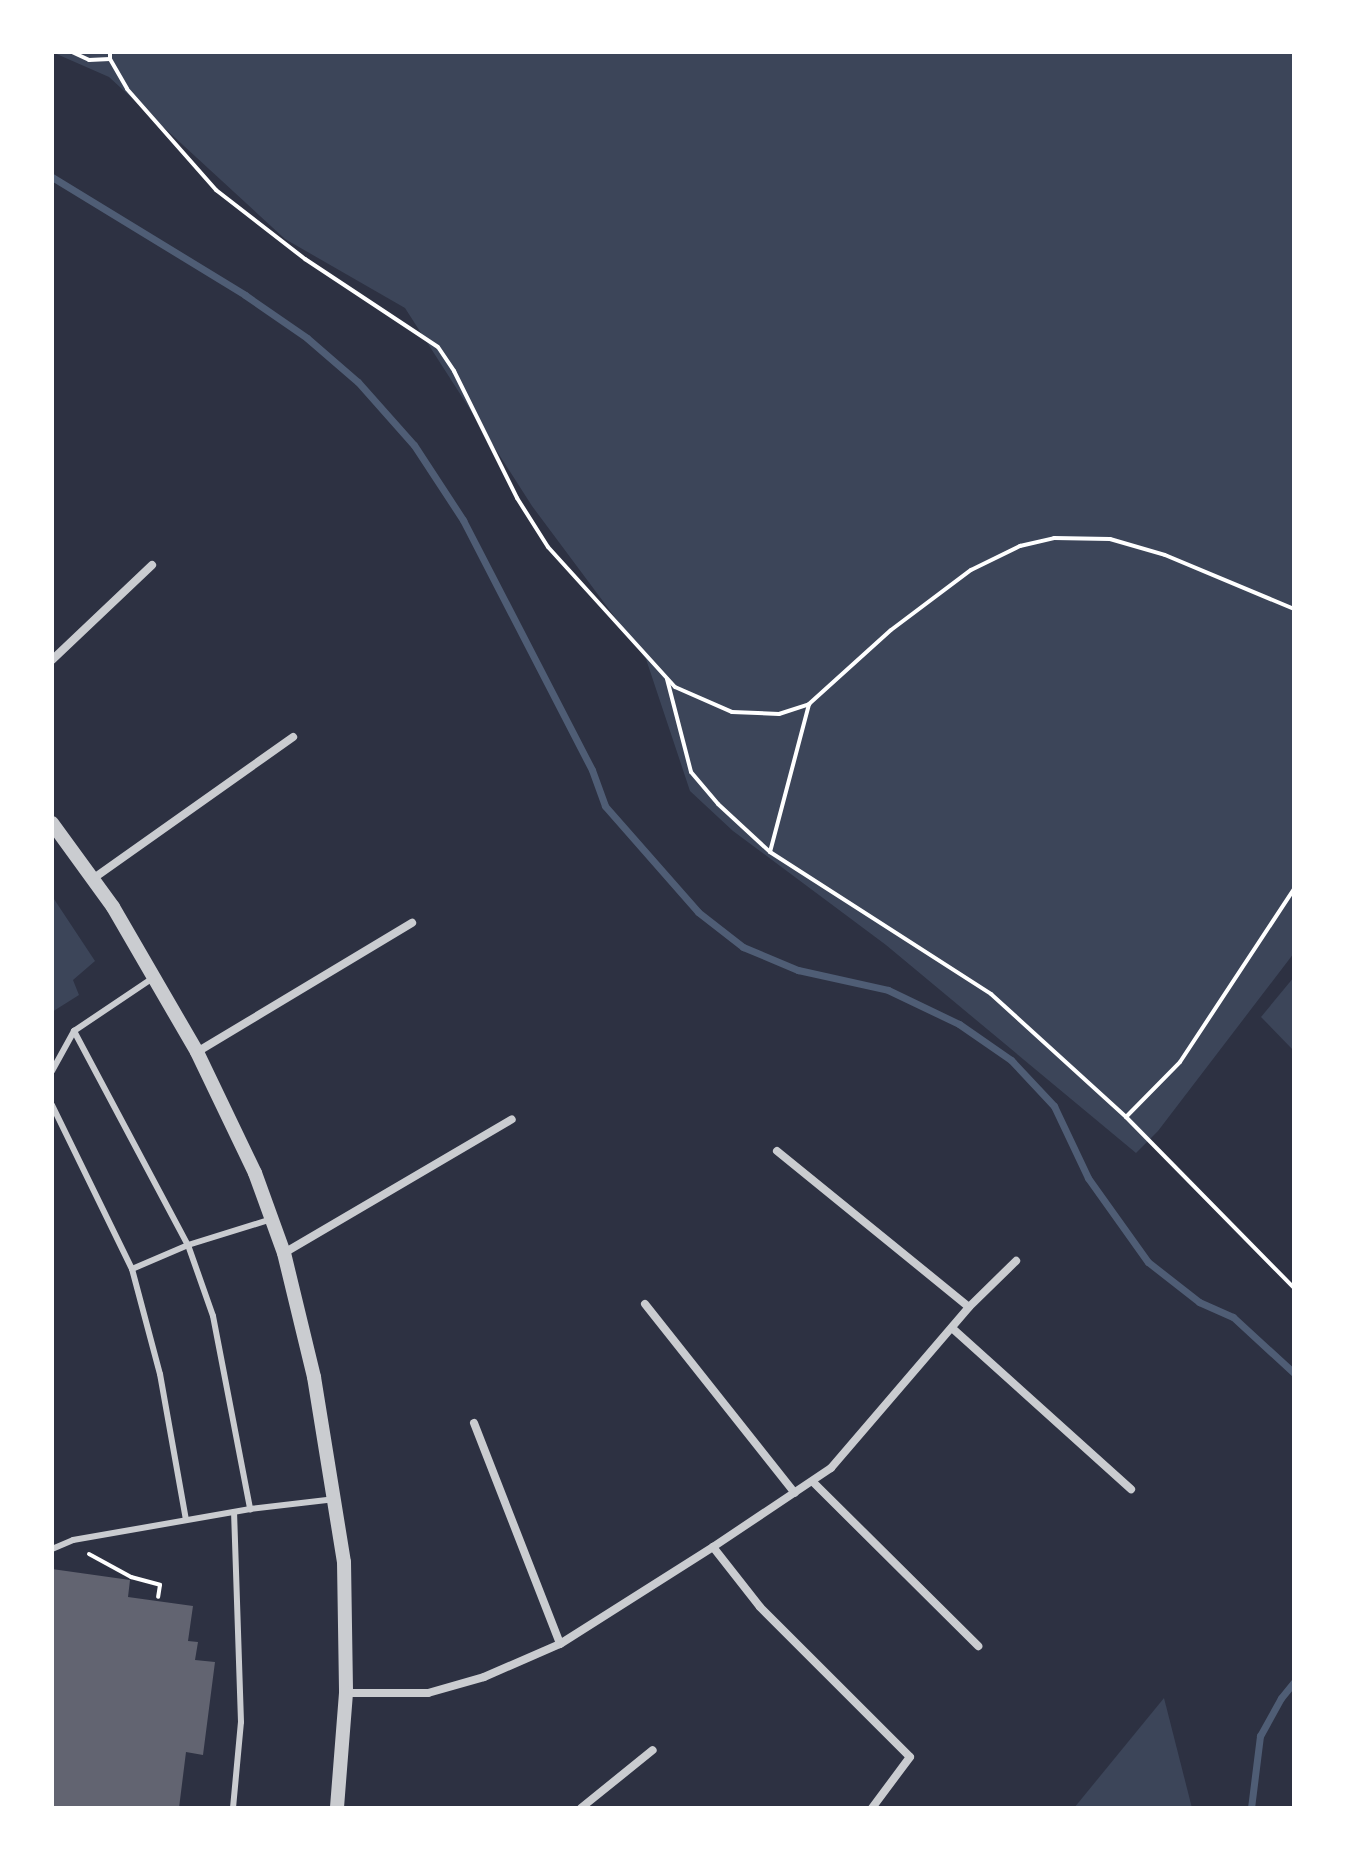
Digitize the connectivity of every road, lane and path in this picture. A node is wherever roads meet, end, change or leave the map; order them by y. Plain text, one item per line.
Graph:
1 (72, 52) edge
2 (110, 52) edge
3 (110, 59) junction
4 (152, 565) dead end
5 (1294, 609) edge
6 (52, 660) edge
7 (667, 679) junction
8 (809, 704) junction
9 (293, 737) dead end
10 (52, 823) edge
11 (770, 852) junction
12 (94, 878) junction
13 (1294, 889) edge
14 (412, 923) dead end
15 (155, 977) junction
16 (74, 1031) junction
17 (197, 1052) junction
18 (52, 1071) edge
19 (52, 1105) edge
20 (1126, 1117) junction
21 (512, 1119) dead end
22 (777, 1151) dead end
23 (273, 1218) junction
24 (188, 1245) junction
25 (284, 1253) junction
26 (1016, 1261) dead end
27 (132, 1269) junction
28 (1294, 1288) edge
29 (645, 1304) dead end
30 (969, 1307) junction
31 (952, 1328) junction
32 (474, 1423) dead end
33 (813, 1482) junction
34 (1131, 1489) dead end
35 (795, 1493) junction
36 (336, 1499) junction
37 (250, 1509) junction
38 (234, 1512) junction
39 (186, 1520) junction
40 (62, 1545) junction
41 (713, 1547) junction
42 (52, 1549) edge
43 (158, 1597) dead end
44 (560, 1644) junction
45 (978, 1646) dead end
46 (346, 1693) junction
47 (653, 1750) dead end
48 (233, 1808) edge
49 (337, 1808) edge
50 (581, 1808) edge
51 (872, 1808) edge

1 - 3 path
2 - 3 path
3 - 7 path
4 - 6 street
5 - 8 path
7 - 8 path
7 - 11 path
8 - 11 path
9 - 12 street
10 - 12 street
11 - 20 path
12 - 15 street
13 - 20 path
14 - 17 street
15 - 16 lane
15 - 17 street
16 - 18 lane
16 - 24 lane
17 - 23 street
19 - 27 lane
20 - 28 path
21 - 25 street
22 - 30 street
23 - 24 lane
23 - 25 street
24 - 27 lane
24 - 37 lane
25 - 36 street
26 - 30 street
27 - 39 lane
29 - 35 street
30 - 31 street
31 - 33 street
31 - 34 street
32 - 44 street
33 - 35 street
33 - 45 street
35 - 41 street
36 - 37 lane
36 - 46 street
37 - 38 lane
38 - 39 lane
38 - 48 lane
39 - 40 lane
40 - 42 lane
40 - 43 path
41 - 44 street
41 - 51 street
44 - 46 street
46 - 49 street
47 - 50 street

